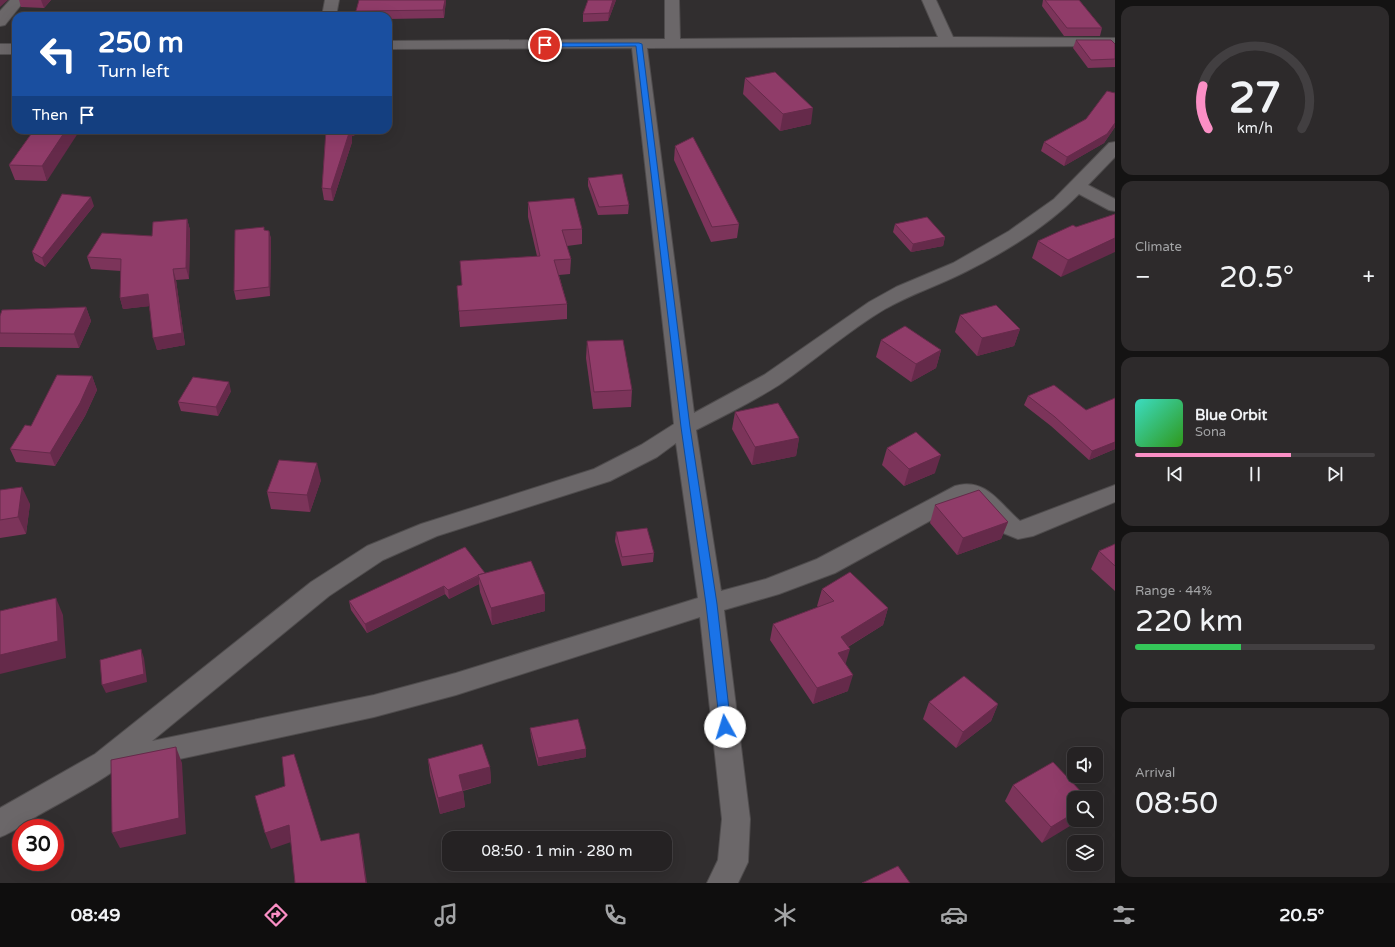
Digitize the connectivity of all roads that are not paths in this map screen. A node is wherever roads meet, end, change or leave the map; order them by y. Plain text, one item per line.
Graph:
1 (18, 0) edge
2 (332, 0) edge
3 (672, 0) edge
4 (929, 0) edge
5 (330, 12) edge
6 (0, 22) edge
7 (947, 40) junction
8 (1115, 42) edge
9 (639, 44) junction
10 (673, 44) junction
11 (392, 45) edge
12 (1115, 147) edge
13 (1077, 186) junction
14 (1115, 206) edge
15 (685, 427) junction
16 (1115, 493) edge
17 (711, 604) junction
18 (105, 764) junction
19 (0, 824) edge
20 (722, 883) edge

1 - 6 street
2 - 5 street
3 - 10 street
4 - 7 street
7 - 8 street
7 - 10 street
9 - 10 street
9 - 11 street
9 - 15 street
12 - 13 street
13 - 14 street
13 - 15 street
15 - 17 street
15 - 18 street
16 - 17 street
17 - 18 street
17 - 20 street
18 - 19 street

